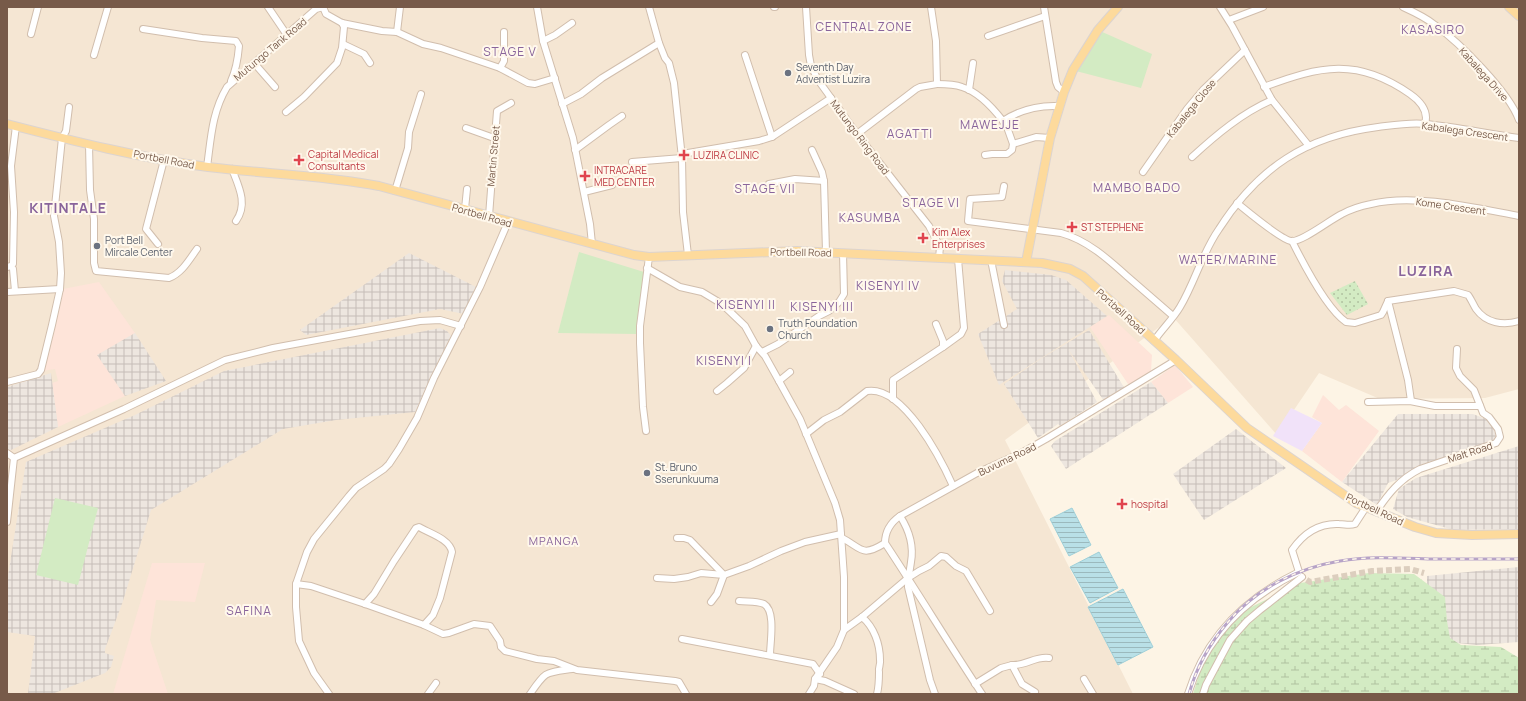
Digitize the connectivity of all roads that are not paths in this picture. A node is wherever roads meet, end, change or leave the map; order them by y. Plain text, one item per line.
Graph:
1 (38, 7) edge
2 (108, 7) edge
3 (268, 7) edge
4 (400, 7) edge
5 (537, 7) edge
6 (649, 7) edge
7 (806, 7) edge
8 (931, 7) edge
9 (1044, 7) edge
10 (1118, 7) edge
11 (1220, 7) edge
12 (1263, 7) edge
13 (1403, 7) edge
14 (1509, 7) edge
15 (320, 8) edge
16 (1045, 16) junction
17 (1519, 16) edge
18 (1229, 20) junction
19 (342, 23) junction
20 (572, 23) dead end
21 (143, 29) dead end
22 (397, 32) junction
23 (504, 32) dead end
24 (31, 34) dead end
25 (287, 35) junction
26 (988, 36) dead end
27 (543, 41) junction
28 (659, 43) junction
29 (343, 44) junction
30 (1245, 50) junction
31 (94, 55) dead end
32 (745, 55) dead end
33 (254, 63) junction
34 (370, 63) dead end
35 (973, 63) dead end
36 (500, 68) junction
37 (555, 78) junction
38 (230, 83) junction
39 (937, 84) junction
40 (275, 87) dead end
41 (1264, 87) junction
42 (969, 90) junction
43 (1064, 92) junction
44 (421, 94) dead end
45 (831, 98) junction
46 (1272, 100) junction
47 (511, 103) dead end
48 (562, 104) junction
49 (1059, 106) junction
50 (69, 107) dead end
51 (286, 112) dead end
52 (622, 116) dead end
53 (1519, 120) edge
54 (1003, 121) junction
55 (7, 124) edge
56 (1425, 124) junction
57 (16, 126) junction
58 (466, 128) dead end
59 (857, 134) junction
60 (772, 137) junction
61 (62, 138) junction
62 (494, 138) junction
63 (1050, 138) junction
64 (1519, 138) edge
65 (89, 144) junction
66 (1012, 144) junction
67 (1309, 146) junction
68 (574, 150) junction
69 (812, 150) dead end
70 (682, 156) junction
71 (985, 156) dead end
72 (1192, 157) dead end
73 (10, 158) edge
74 (164, 160) junction
75 (632, 162) dead end
76 (207, 167) junction
77 (232, 169) junction
78 (1143, 172) dead end
79 (824, 181) junction
80 (769, 184) dead end
81 (612, 185) dead end
82 (1004, 186) dead end
83 (467, 189) dead end
84 (395, 191) junction
85 (584, 192) junction
86 (1236, 203) junction
87 (465, 209) junction
88 (7, 210) edge
89 (14, 212) junction
90 (489, 216) junction
91 (1519, 216) edge
92 (236, 221) dead end
93 (508, 222) junction
94 (1032, 229) junction
95 (1292, 241) junction
96 (158, 244) dead end
97 (592, 244) junction
98 (197, 249) dead end
99 (826, 252) junction
100 (843, 253) junction
101 (688, 255) junction
102 (649, 257) junction
103 (939, 258) junction
104 (958, 258) junction
105 (991, 260) junction
106 (1026, 262) junction
107 (10, 268) edge
108 (647, 268) junction
109 (60, 289) junction
110 (15, 291) junction
111 (7, 292) edge
112 (1388, 301) junction
113 (1173, 316) junction
114 (1519, 321) edge
115 (936, 324) dead end
116 (1004, 325) dead end
117 (461, 326) junction
118 (1154, 340) junction
119 (756, 346) junction
120 (943, 347) junction
121 (1457, 350) dead end
122 (762, 352) junction
123 (1176, 360) junction
124 (790, 372) dead end
125 (779, 381) junction
126 (7, 382) edge
127 (717, 391) dead end
128 (894, 399) junction
129 (1411, 401) junction
130 (1368, 402) dead end
131 (1480, 406) junction
132 (646, 431) dead end
133 (806, 434) junction
134 (7, 453) edge
135 (14, 458) junction
136 (953, 486) junction
137 (1366, 507) junction
138 (1376, 512) junction
139 (900, 516) junction
140 (7, 522) edge
141 (1519, 534) edge
142 (842, 536) junction
143 (677, 538) dead end
144 (885, 543) junction
145 (724, 575) junction
146 (1302, 577) dead end
147 (657, 578) dead end
148 (908, 578) junction
149 (296, 584) junction
150 (739, 601) dead end
151 (711, 602) dead end
152 (366, 604) junction
153 (990, 611) dead end
154 (862, 617) junction
155 (424, 625) junction
156 (844, 630) junction
157 (682, 639) dead end
158 (770, 655) junction
159 (1049, 658) dead end
160 (827, 659) junction
161 (813, 664) junction
162 (1012, 665) junction
163 (572, 668) junction
164 (820, 674) junction
165 (815, 679) junction
166 (1084, 679) dead end
167 (1193, 679) junction
168 (436, 683) dead end
169 (975, 684) junction
170 (1206, 685) junction
171 (1035, 692) dead end
172 (328, 694) edge
173 (428, 694) edge
174 (530, 694) edge
175 (686, 694) edge
176 (809, 694) edge
177 (854, 694) edge
178 (878, 694) edge
179 (935, 694) edge
180 (982, 694) edge
181 (1093, 694) edge
182 (1188, 694) edge
183 (1203, 694) edge

1 - 24 street
2 - 31 street
3 - 25 street
4 - 22 street
5 - 27 street
6 - 28 street
7 - 45 street, Mutungo Ring Road
8 - 39 street
9 - 16 street
10 - 43 main road
11 - 18 street
12 - 18 street
13 - 53 street, Kabalega Drive
14 - 17 main road
15 - 19 street
15 - 25 street, Mutungo Tank Road
16 - 26 street
16 - 43 street
18 - 30 street
19 - 22 street
19 - 29 street
20 - 27 street
21 - 38 street
22 - 36 street
23 - 36 street
25 - 33 street, Mutungo Tank Road
27 - 37 street
28 - 48 street
28 - 70 street
29 - 34 street
29 - 51 street
30 - 41 street
30 - 78 street, Kabalega Close
32 - 60 street
33 - 38 street, Mutungo Tank Road
33 - 40 street
35 - 42 street
36 - 37 street
37 - 48 street
38 - 76 street, Mutungo Tank Road
39 - 42 street
39 - 59 street
41 - 46 street
41 - 56 street
42 - 54 street
43 - 49 main road
44 - 84 street
45 - 59 street, Mutungo Ring Road
45 - 60 street
46 - 67 street
46 - 72 street
47 - 62 street, Martin Street
48 - 68 street
49 - 54 street
49 - 63 main road
50 - 61 street
52 - 68 street
54 - 66 street
55 - 57 main road, Portbell Road
56 - 64 street, Kabalega Crescent
56 - 67 street, Kabalega Crescent
57 - 61 main road, Portbell Road
57 - 73 street
58 - 62 street
59 - 103 street, Mutungo Ring Road
60 - 70 street
61 - 65 main road, Portbell Road
61 - 109 street
62 - 90 street, Martin Street
63 - 66 street
63 - 94 main road
65 - 74 main road, Portbell Road
65 - 98 street
66 - 71 street
67 - 86 street, Kabalega Crescent
68 - 85 street
69 - 79 street
70 - 75 street
70 - 101 street
73 - 89 street
74 - 76 main road, Portbell Road
74 - 96 street
76 - 77 main road, Portbell Road
77 - 84 main road, Portbell Road
77 - 92 street
79 - 80 street
79 - 99 street
81 - 85 street
82 - 94 street
83 - 87 street
84 - 87 main road, Portbell Road
85 - 97 street
86 - 95 street
86 - 113 street, Kabalega Crescent
87 - 90 main road, Portbell Road
88 - 89 street
89 - 107 street
90 - 93 main road, Portbell Road
91 - 95 street, Kome Crescent
93 - 97 main road, Portbell Road
93 - 117 street
94 - 106 main road
94 - 113 street
95 - 112 street
97 - 102 main road, Portbell Road
99 - 100 main road, Portbell Road
99 - 101 main road, Portbell Road
100 - 103 main road, Portbell Road
100 - 122 street
101 - 102 main road, Portbell Road
102 - 108 street
103 - 104 main road, Portbell Road
104 - 105 main road, Portbell Road
104 - 120 street
105 - 106 main road, Portbell Road
105 - 116 street
106 - 118 main road, Portbell Road
107 - 110 street
108 - 119 street
108 - 132 street
109 - 110 street
109 - 126 street
110 - 111 street
112 - 114 street
112 - 129 street
113 - 118 street, Kabalega Crescent
115 - 120 street
117 - 135 street
117 - 149 street
118 - 123 main road, Portbell Road
119 - 122 street
119 - 127 street
120 - 128 street
121 - 131 street, Malt Road
122 - 125 street
123 - 136 street, Buvuma Road
123 - 137 main road, Portbell Road
124 - 125 street
125 - 133 street
128 - 133 street
128 - 136 street
129 - 130 street
129 - 131 street
131 - 138 street, Malt Road
133 - 142 street
134 - 135 street
135 - 140 street
136 - 139 street, Buvuma Road
137 - 138 main road, Portbell Road
137 - 167 street
138 - 141 main road, Portbell Road
139 - 144 street, Buvuma Road
139 - 148 street
142 - 144 street
142 - 145 street
142 - 156 street
143 - 145 street
144 - 148 street
145 - 147 street
145 - 151 street
146 - 170 street
148 - 153 street
148 - 154 street
148 - 169 street
148 - 179 street
149 - 152 street
149 - 172 street
150 - 158 street
152 - 155 street
152 - 155 street
154 - 156 street
154 - 178 street
155 - 163 street
156 - 160 street
157 - 158 street
158 - 161 street
159 - 162 street
160 - 161 street
160 - 164 street
161 - 164 street
162 - 169 street
162 - 171 street
163 - 174 street
163 - 175 street
164 - 165 street
165 - 176 street
165 - 177 street
166 - 181 street
167 - 170 street
167 - 182 street
168 - 173 street
169 - 180 street
170 - 183 street

